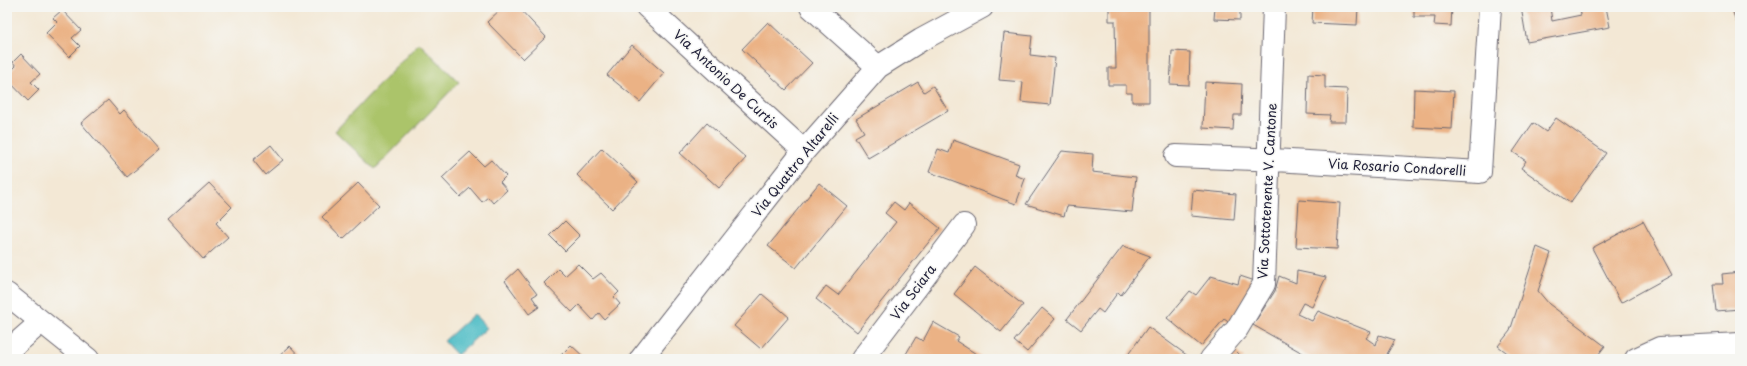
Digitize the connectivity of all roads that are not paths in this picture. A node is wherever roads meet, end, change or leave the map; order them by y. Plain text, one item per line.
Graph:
1 (647, 7) edge
2 (811, 7) edge
3 (982, 7) edge
4 (1274, 7) edge
5 (1490, 7) edge
6 (878, 67) junction
7 (804, 151) junction
8 (1176, 156) dead end
9 (1269, 159) junction
10 (964, 225) dead end
11 (7, 294) edge
12 (41, 322) junction
13 (1740, 344) edge
14 (7, 352) edge
15 (88, 359) edge
16 (641, 359) edge
17 (862, 359) edge
18 (1211, 359) edge
19 (1636, 359) edge

1 - 7 street, Via Antonio De Curtis
2 - 6 street
3 - 6 street, Via Quattro Altarelli
4 - 9 street, Via Sottotenente V. Cantone
5 - 9 street, Via Rosario Condorelli
6 - 7 street, Via Quattro Altarelli
7 - 16 street, Via Quattro Altarelli
8 - 9 street
9 - 18 street, Via Sottotenente V. Cantone
10 - 17 street, Via Sciara
11 - 12 street
12 - 14 street
12 - 15 street
13 - 19 street

